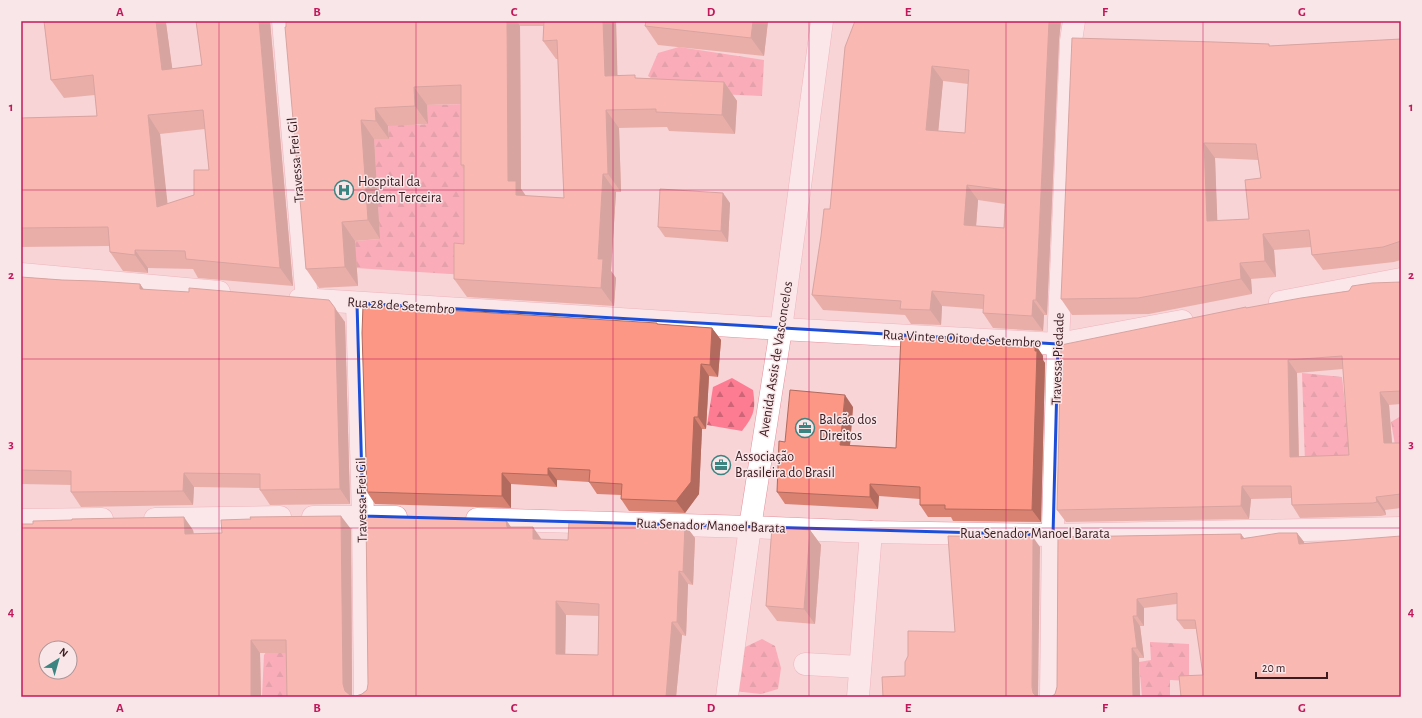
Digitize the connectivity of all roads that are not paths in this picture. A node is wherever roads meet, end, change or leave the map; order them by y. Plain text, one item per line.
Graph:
1 (283, 21) edge
2 (822, 21) edge
3 (1078, 34) edge
4 (21, 274) edge
5 (1401, 279) edge
6 (236, 293) edge
7 (284, 298) edge
8 (308, 300) junction
9 (357, 303) junction
10 (1260, 306) edge
11 (1198, 318) edge
12 (781, 329) junction
13 (1058, 344) junction
14 (363, 516) junction
15 (418, 517) edge
16 (457, 518) edge
17 (21, 520) edge
18 (750, 526) junction
19 (1401, 528) edge
20 (871, 532) junction
21 (1053, 535) junction
22 (805, 664) dead end
23 (860, 667) junction
24 (365, 697) edge
25 (727, 697) edge
26 (858, 697) edge
27 (1050, 697) edge

1 - 8 street, Travessa Frei Gil
2 - 12 street, Avenida Assis de Vasconcelos
3 - 13 street, Travessa Piedade
4 - 6 street
5 - 10 street
7 - 8 street, Rua 28 de Setembro
8 - 9 street, Rua 28 de Setembro
9 - 12 street, Rua 28 de Setembro
9 - 14 street, Travessa Frei Gil
11 - 13 street, Rua Vinte e Oito de Setembro
12 - 13 street, Rua Vinte e Oito de Setembro
12 - 18 street, Avenida Assis de Vasconcelos
13 - 21 street, Travessa Piedade
14 - 15 street
14 - 17 street
14 - 24 street, Travessa Frei Gil
16 - 18 street, Rua Senador Manoel Barata
18 - 20 street, Rua Senador Manoel Barata
18 - 25 street, Avenida Assis de Vasconcelos
19 - 21 street, Rua Senador Manoel Barata
20 - 21 street, Rua Senador Manoel Barata
20 - 23 street
21 - 27 street, Travessa Piedade
22 - 23 street
23 - 26 street

